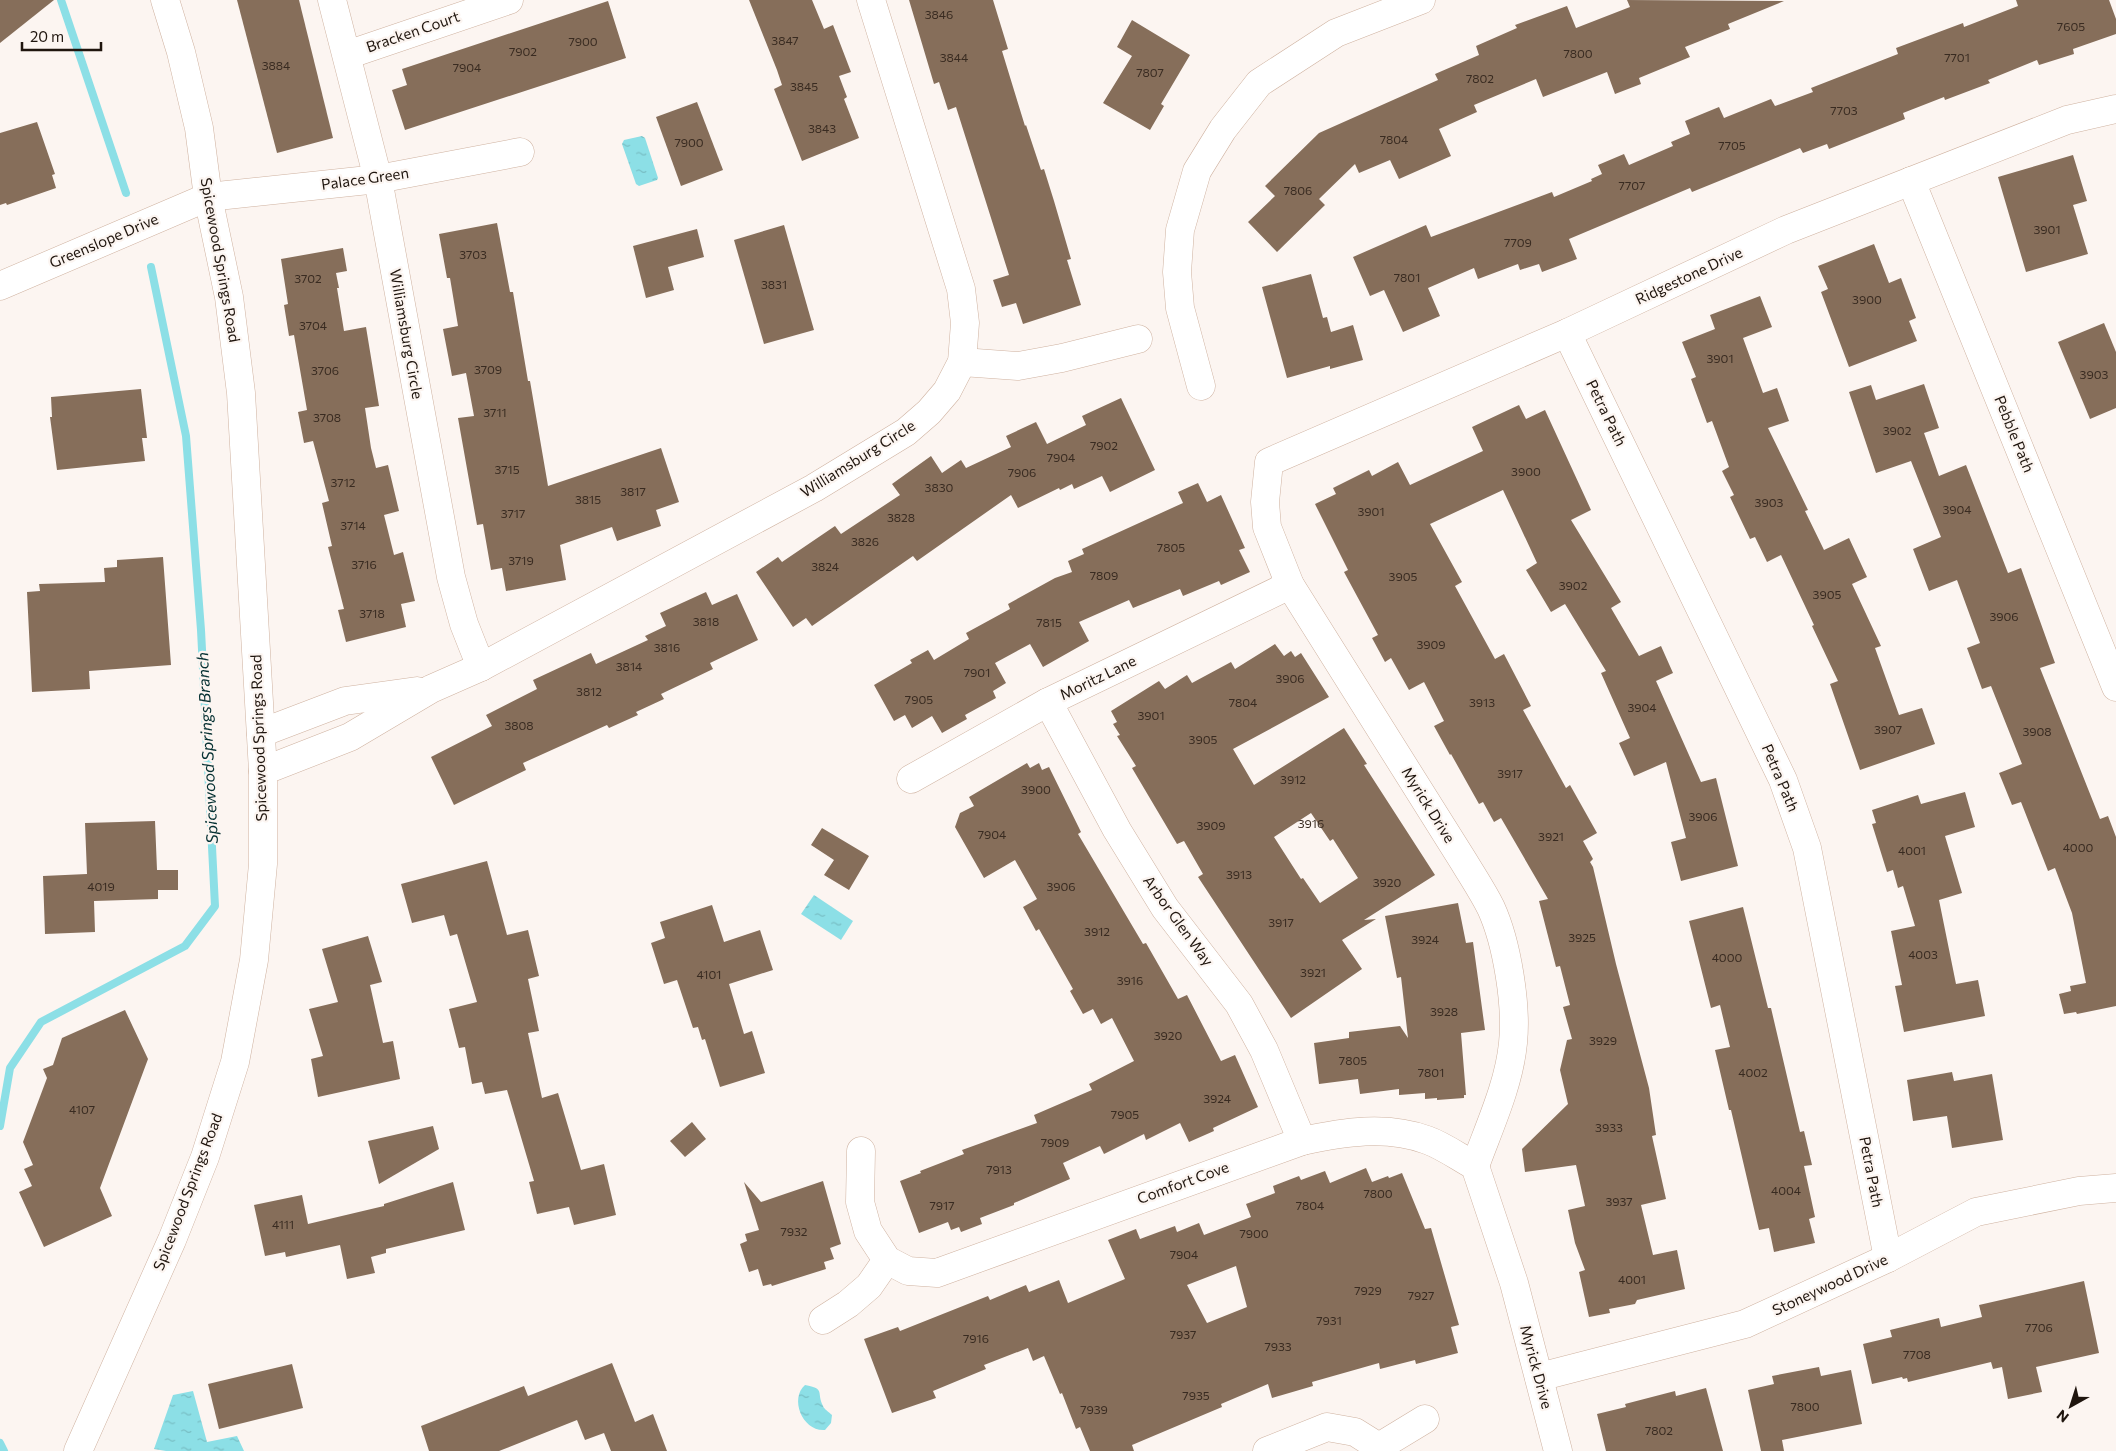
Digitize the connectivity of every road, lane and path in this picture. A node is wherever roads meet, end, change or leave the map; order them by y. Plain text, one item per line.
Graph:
1 (165, 0) edge
2 (332, 0) edge
3 (508, 0) edge
4 (872, 0) edge
5 (1421, 0) edge
6 (347, 54) junction
7 (2116, 109) edge
8 (520, 152) dead end
9 (378, 179) junction
10 (1911, 180) junction
11 (208, 197) junction
12 (0, 286) edge
13 (1568, 333) junction
14 (1138, 339) dead end
15 (962, 362) junction
16 (1201, 386) dead end
17 (1269, 462) joint
18 (1290, 585) junction
19 (481, 667) junction
20 (2116, 687) edge
21 (431, 689) junction
22 (1048, 702) junction
23 (261, 733) junction
24 (263, 771) junction
25 (911, 779) dead end
26 (1302, 1140) junction
27 (861, 1151) dead end
28 (1474, 1166) junction
29 (2116, 1188) edge
30 (1888, 1258) junction
31 (888, 1260) junction
32 (822, 1320) dead end
33 (1539, 1377) junction
34 (1425, 1419) dead end
35 (1380, 1449) edge
36 (78, 1451) edge
37 (1267, 1451) edge
38 (1558, 1451) edge

1 - 11 street, Spicewood Springs Road
2 - 6 street, Williamsburg Circle
3 - 6 street, Bracken Court
4 - 15 street, Williamsburg Circle
5 - 16 street
6 - 9 street, Williamsburg Circle
7 - 10 street, Ridgestone Drive
8 - 9 street, Palace Green
9 - 11 street, Palace Green
9 - 19 street, Williamsburg Circle
10 - 13 street, Ridgestone Drive
10 - 20 street, Pebble Path
11 - 12 street, Greenslope Drive
11 - 23 street, Spicewood Springs Road
13 - 17 street, Ridgestone Drive
13 - 30 street, Petra Path
14 - 15 street
15 - 19 street, Williamsburg Circle
17 - 18 street, Myrick Drive
18 - 22 street, Moritz Lane
18 - 28 street, Myrick Drive
19 - 21 street, Williamsburg Circle
21 - 23 street, Williamsburg Circle
21 - 24 street, Williamsburg Circle
22 - 25 street, Moritz Lane
22 - 26 street, Arbor Glen Way
23 - 24 street, Spicewood Springs Road
24 - 36 street, Spicewood Springs Road
26 - 28 street, Comfort Cove
26 - 31 street, Comfort Cove
27 - 31 street, Comfort Cove
28 - 33 street, Myrick Drive
29 - 30 street, Stoneywood Drive
30 - 33 street, Stoneywood Drive
31 - 32 street
33 - 38 street, Myrick Drive
34 - 35 street
35 - 37 street

